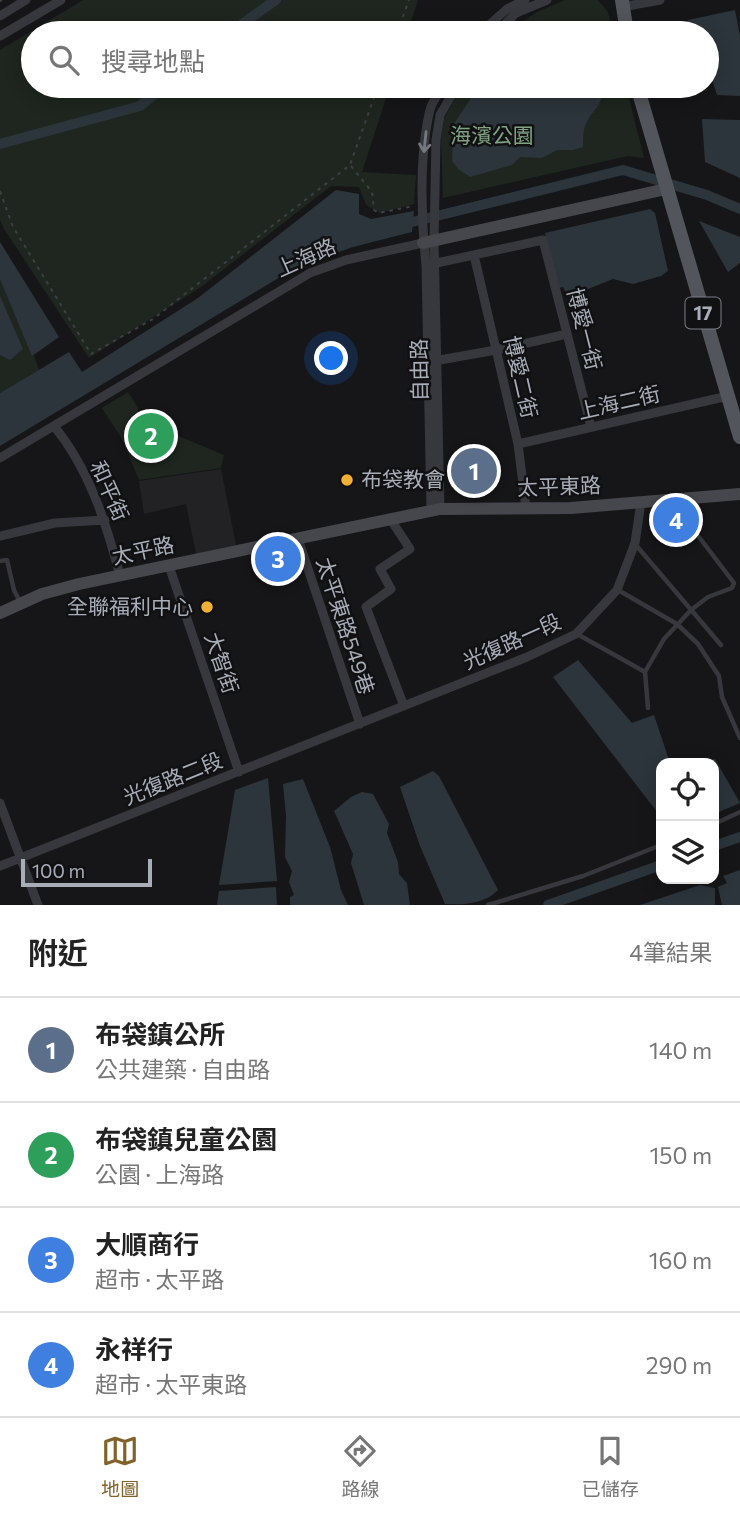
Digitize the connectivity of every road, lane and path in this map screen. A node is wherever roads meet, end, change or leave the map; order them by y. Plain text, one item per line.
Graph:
1 (26, 0) edge
2 (61, 0) edge
3 (408, 0) edge
4 (525, 0) edge
5 (547, 0) edge
6 (660, 0) edge
7 (622, 4) edge
8 (0, 16) edge
9 (25, 21) edge
10 (401, 21) edge
11 (494, 21) edge
12 (508, 21) edge
13 (21, 24) edge
14 (0, 36) edge
15 (374, 98) edge
16 (436, 98) edge
17 (450, 98) edge
18 (640, 98) edge
19 (350, 165) junction
20 (666, 189) junction
21 (0, 191) edge
22 (424, 203) junction
23 (429, 237) junction
24 (470, 255) junction
25 (431, 264) junction
26 (567, 334) junction
27 (496, 350) junction
28 (433, 361) junction
29 (728, 396) junction
30 (54, 426) junction
31 (591, 427) junction
32 (740, 437) edge
33 (518, 444) junction
34 (0, 458) edge
35 (740, 494) edge
36 (641, 502) junction
37 (526, 508) junction
38 (436, 510) junction
39 (105, 520) junction
40 (391, 520) junction
41 (0, 536) edge
42 (699, 537) dead end
43 (298, 539) junction
44 (635, 543) junction
45 (0, 561) edge
46 (169, 566) junction
47 (120, 576) junction
48 (617, 590) junction
49 (21, 603) junction
50 (691, 610) junction
51 (0, 613) edge
52 (677, 624) junction
53 (576, 634) junction
54 (721, 645) dead end
55 (645, 672) junction
56 (404, 706) junction
57 (648, 708) dead end
58 (360, 724) junction
59 (740, 738) edge
60 (239, 772) junction
61 (0, 803) edge
62 (740, 812) edge
63 (719, 822) edge
64 (656, 847) edge
65 (21, 858) junction
66 (0, 866) edge
67 (38, 905) edge
68 (488, 905) edge

1 - 8 street
2 - 9 street
3 - 10 path
4 - 11 street
5 - 12 street
6 - 7 street
13 - 14 street
15 - 19 path
16 -> 22 street
17 - 23 street
18 - 20 main road, 17
19 - 21 path
19 - 22 path
20 - 23 main road, 上海路
20 - 29 main road, 17
22 - 23 street
23 - 25 street, 自由路
23 - 30 street, 上海路
24 - 25 street
24 - 26 street, 博愛一街
24 - 27 street, 博愛二街
25 - 28 street, 自由路
26 - 27 street
26 - 31 street, 博愛一街
27 - 28 street
27 - 33 street, 博愛二街
28 - 38 street, 自由路
29 - 31 street, 上海二街
29 - 32 main road, 17
30 - 34 street, 上海路
30 - 39 street, 和平街
31 - 33 street, 上海二街
33 - 37 street, 博愛二街
35 - 36 main road, 太平東路
36 - 37 main road, 太平東路
36 - 44 street, 光復路一段
37 - 38 main road, 太平東路
38 - 40 main road, 太平東路
39 - 41 street
39 - 47 street, 和平街
40 - 43 main road, 太平東路
40 - 56 street
42 - 50 lane
43 - 46 main road, 太平路
43 - 58 street, 太平東路549巷
44 - 48 street, 光復路一段
44 - 50 lane
45 - 49 lane
46 - 47 main road, 太平路
46 - 60 street, 大智街
47 - 49 main road, 太平路
48 - 52 lane
48 - 53 street, 光復路一段
49 - 51 main road, 太平路
50 - 52 lane
50 - 54 lane
52 - 55 lane
52 - 59 lane
53 - 55 lane
53 - 56 street, 光復路一段
55 - 57 lane
56 - 58 street, 光復路一段
58 - 60 street, 光復路二段
60 - 65 street, 光復路二段
61 - 65 street
62 - 63 lane
64 - 68 lane
65 - 66 street, 光復路二段
65 - 67 street

